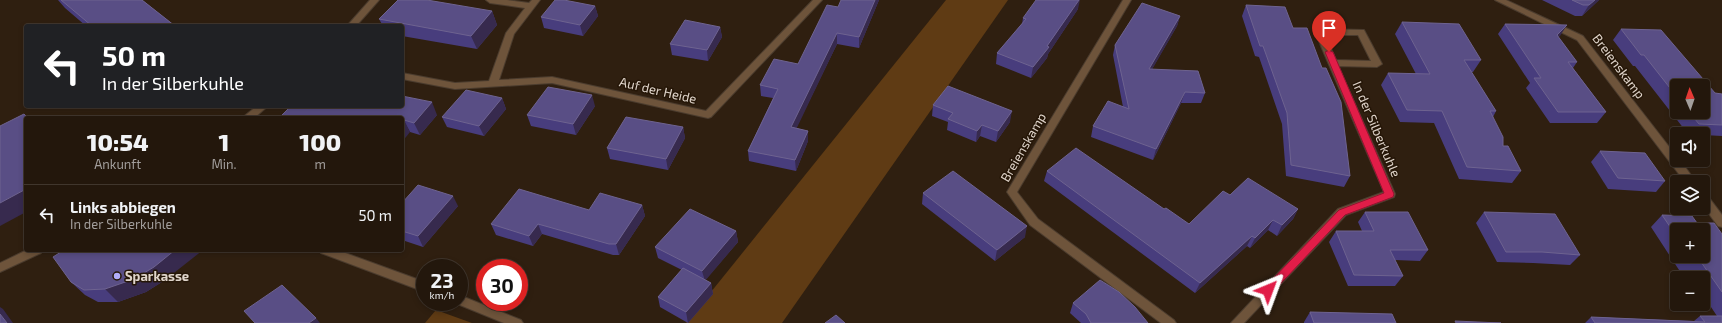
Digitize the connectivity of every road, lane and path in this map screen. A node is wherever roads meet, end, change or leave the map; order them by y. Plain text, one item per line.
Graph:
1 (375, 0) edge
2 (490, 0) edge
3 (818, 0) edge
4 (1126, 0) edge
5 (1499, 0) edge
6 (533, 3) edge
7 (353, 24) edge
8 (1334, 63) junction
9 (404, 76) edge
10 (493, 84) junction
11 (260, 108) edge
12 (250, 116) edge
13 (1686, 175) edge
14 (1710, 207) edge
15 (1722, 223) edge
16 (33, 252) edge
17 (330, 252) edge
18 (0, 268) edge
19 (416, 284) edge
20 (468, 304) edge
21 (517, 323) edge
22 (1170, 323) edge
23 (1237, 323) edge

1 - 7 street
2 - 6 street
3 - 10 street, Auf der Heide
4 - 22 street, Breienskamp
5 - 13 street, Breienskamp
6 - 10 street
8 - 8 street, In der Silberkuhle
8 - 23 street, In der Silberkuhle
9 - 10 street, Auf der Heide
11 - 12 street
14 - 15 street
16 - 18 street
17 - 19 street
20 - 21 street

